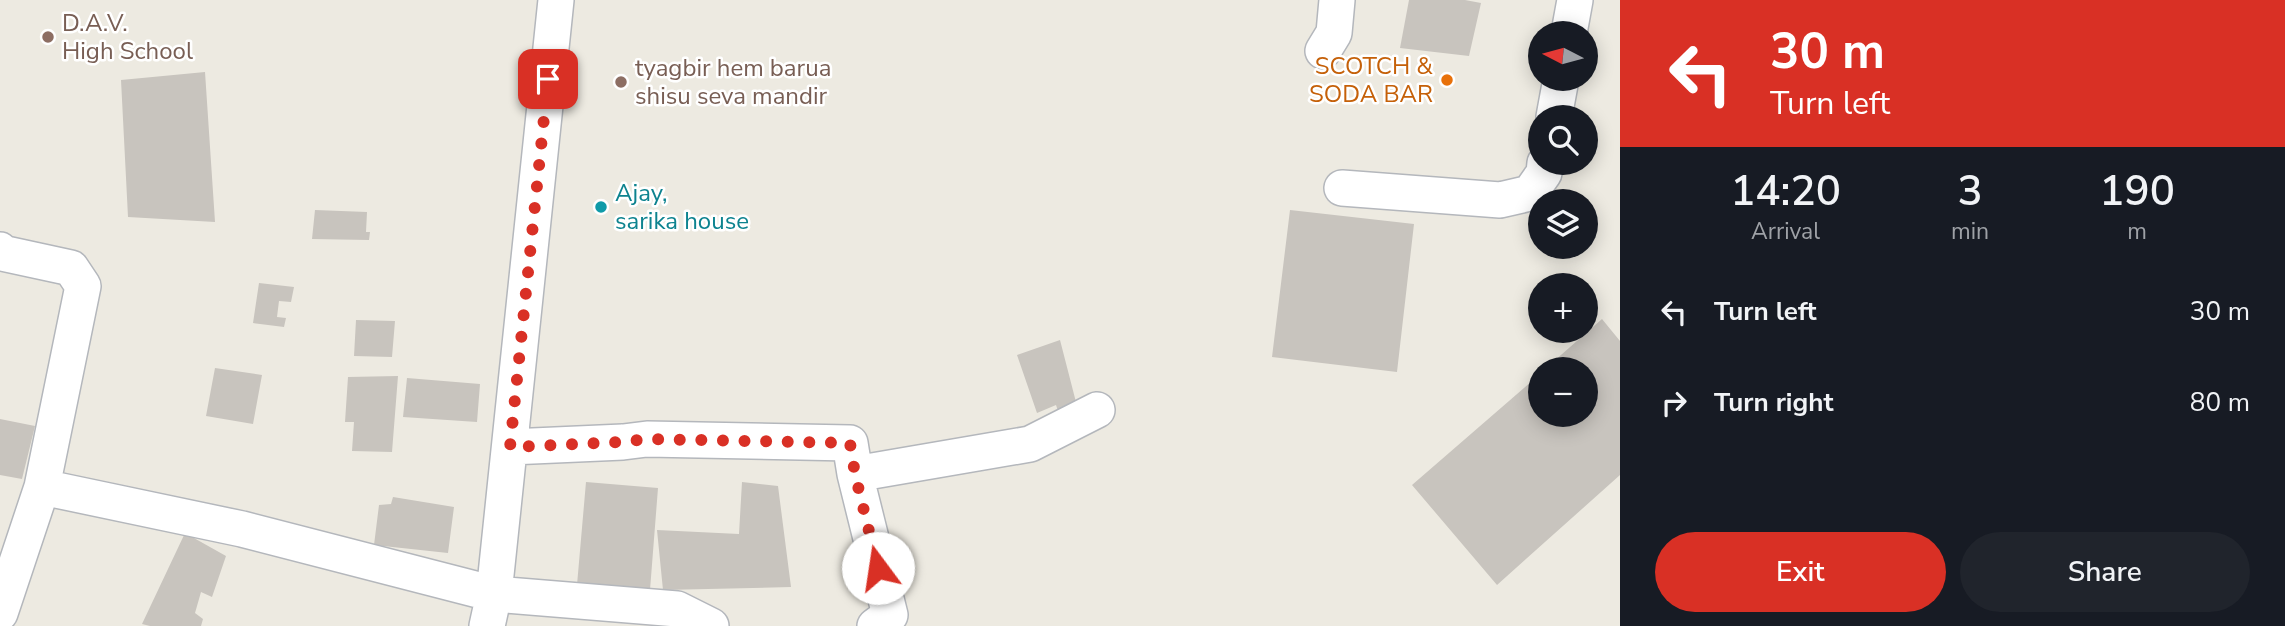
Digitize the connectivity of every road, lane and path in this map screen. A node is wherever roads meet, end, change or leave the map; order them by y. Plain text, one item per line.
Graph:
1 (556, 0) edge
2 (1337, 0) edge
3 (1575, 0) edge
4 (1571, 21) edge
5 (1322, 51) dead end
6 (1543, 175) edge
7 (1342, 188) dead end
8 (0, 250) edge
9 (1097, 410) dead end
10 (510, 447) junction
11 (855, 474) junction
12 (42, 487) junction
13 (491, 610) edge
14 (0, 613) edge
15 (711, 626) edge
16 (875, 626) edge

1 - 10 street
2 - 5 street
3 - 4 street
6 - 7 street
8 - 12 street
9 - 11 street
10 - 11 street
10 - 13 street
11 - 16 street
12 - 13 street
12 - 14 street
13 - 15 street

